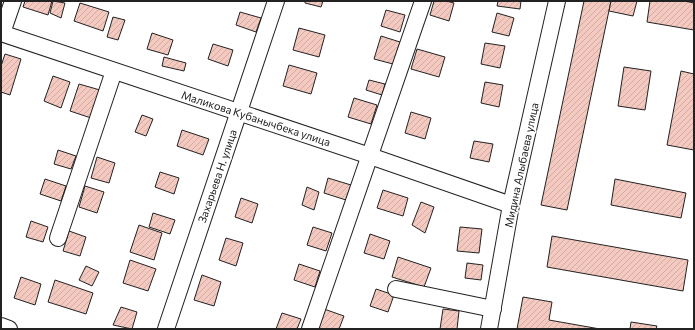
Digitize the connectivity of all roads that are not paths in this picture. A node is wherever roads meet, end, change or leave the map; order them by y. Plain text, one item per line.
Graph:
1 (13, 1) edge
2 (276, 1) edge
3 (423, 1) edge
4 (557, 1) edge
5 (1, 33) edge
6 (114, 71) junction
7 (238, 112) junction
8 (370, 156) junction
9 (511, 205) junction
10 (58, 238) dead end
11 (396, 289) dead end
12 (493, 309) junction
13 (1, 326) edge
14 (9, 329) edge
15 (166, 329) edge
16 (310, 329) edge
17 (489, 329) edge

1 - 5 street
2 - 7 street, Захарьева Н. улица
3 - 8 street
4 - 9 street, Мидина Алыбаева улица
5 - 6 street, Маликова Кубанычбека улица
6 - 7 street, Маликова Кубанычбека улица
6 - 10 street
7 - 8 street, Маликова Кубанычбека улица
7 - 15 street, Захарьева Н. улица
8 - 9 street, Маликова Кубанычбека улица
8 - 16 street
9 - 12 street, Мидина Алыбаева улица
11 - 12 street
12 - 17 street, Мидина Алыбаева улица
13 - 14 street

